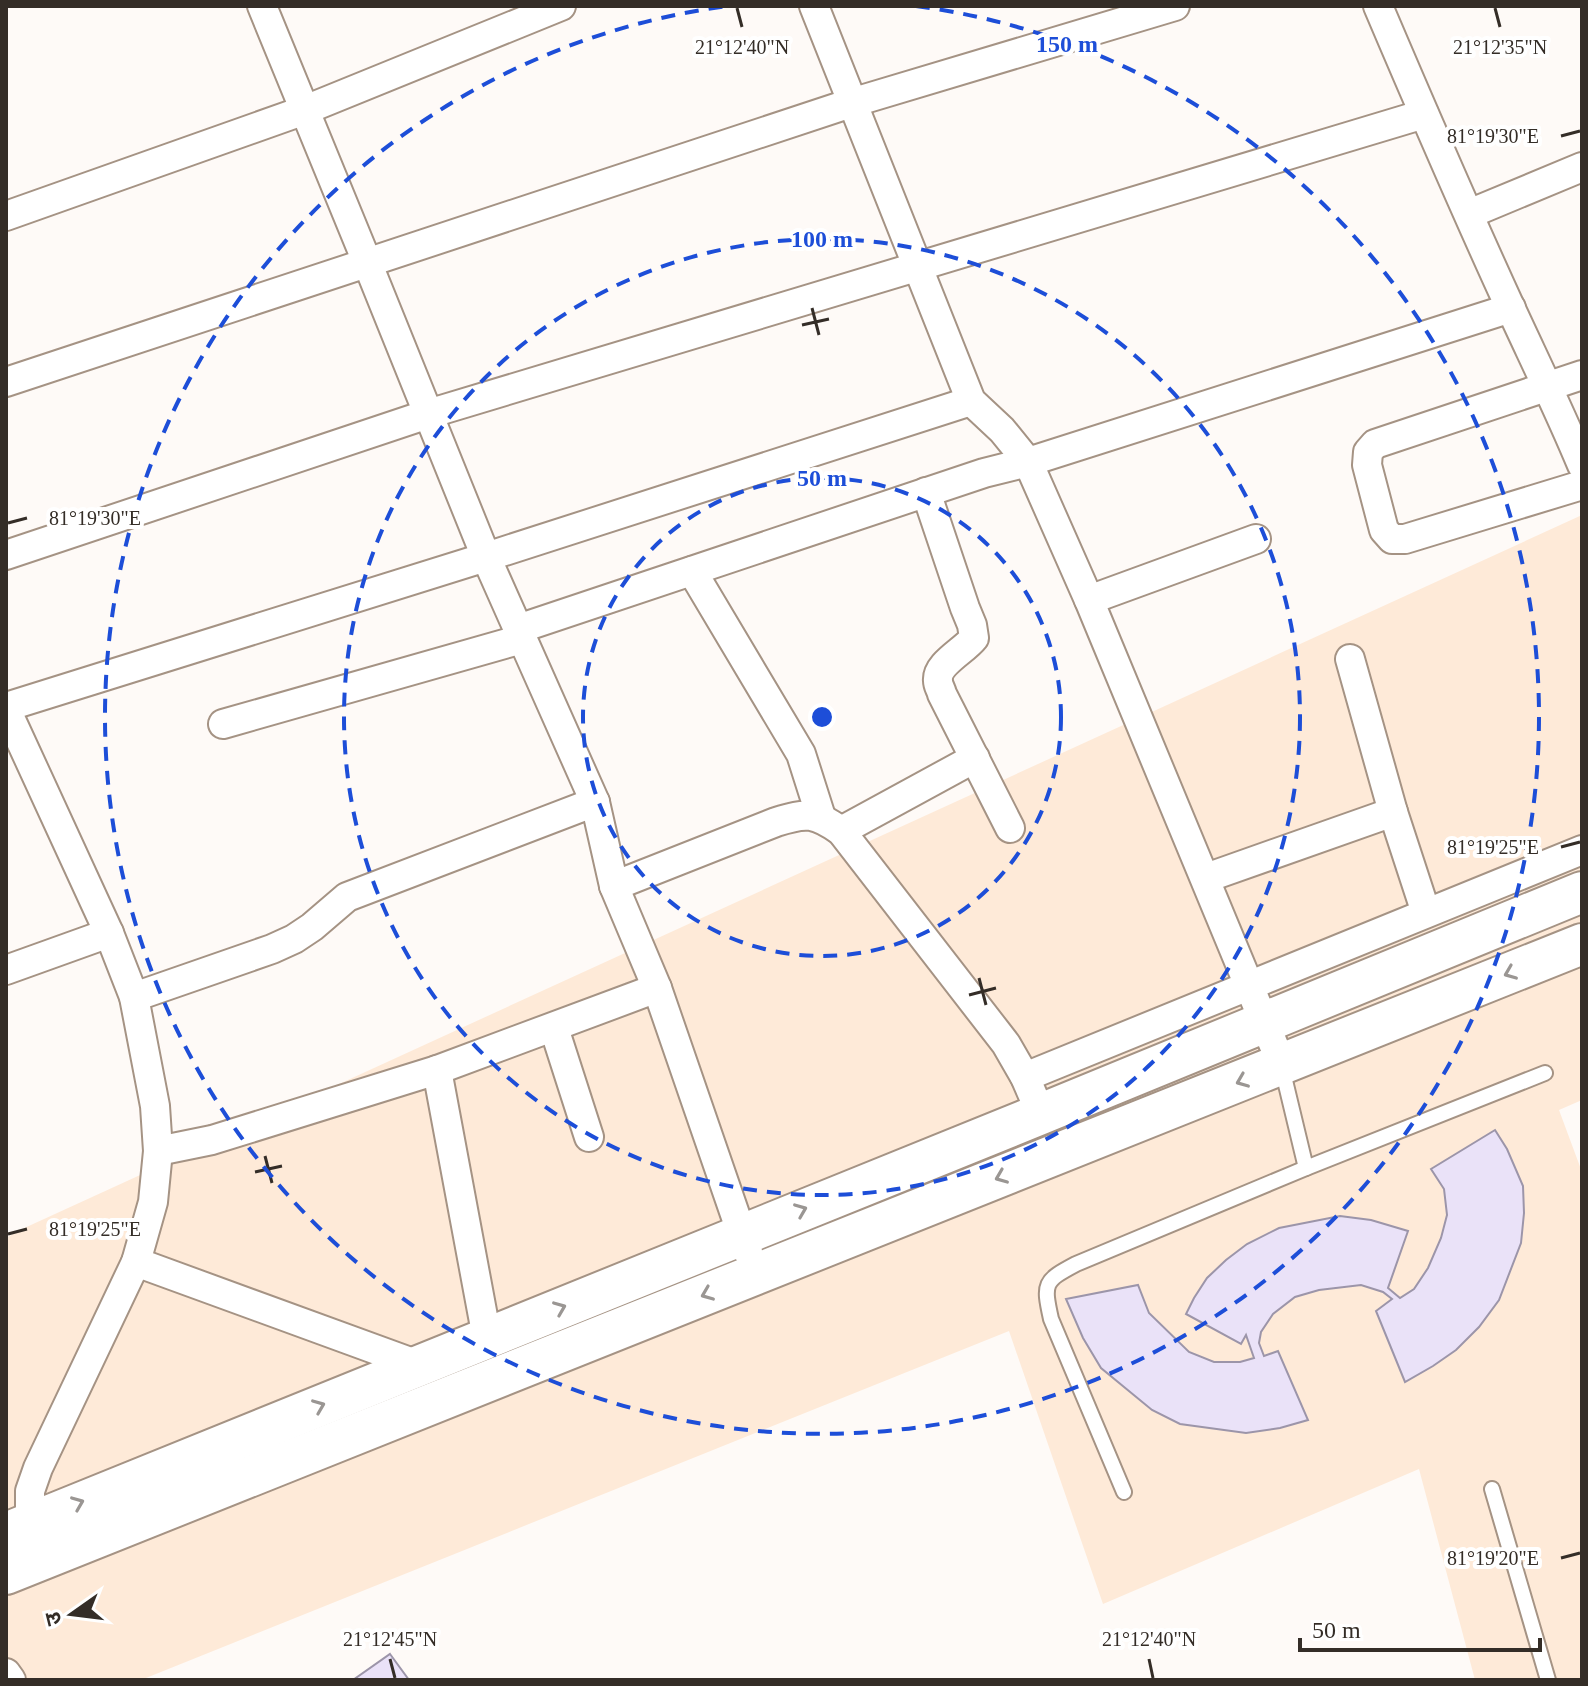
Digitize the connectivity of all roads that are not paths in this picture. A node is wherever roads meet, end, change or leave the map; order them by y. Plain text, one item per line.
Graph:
1 (262, 6) edge
2 (561, 6) edge
3 (814, 6) edge
4 (1175, 6) edge
5 (1378, 6) edge
6 (851, 103) junction
7 (305, 110) junction
8 (1424, 114) junction
9 (1582, 167) edge
10 (1469, 214) junction
11 (6, 216) edge
12 (367, 262) junction
13 (917, 268) junction
14 (1511, 308) junction
15 (1582, 375) edge
16 (6, 382) edge
17 (1549, 387) junction
18 (971, 401) junction
19 (428, 414) junction
20 (1028, 462) junction
21 (1582, 465) edge
22 (1582, 485) edge
23 (926, 492) junction
24 (1256, 539) dead end
25 (6, 555) edge
26 (486, 557) junction
27 (692, 571) junction
28 (1089, 600) junction
29 (520, 634) junction
30 (1350, 659) dead end
31 (6, 708) edge
32 (223, 724) dead end
33 (975, 758) junction
34 (595, 802) junction
35 (1393, 812) junction
36 (831, 824) junction
37 (1010, 828) dead end
38 (1582, 850) edge
39 (1206, 878) junction
40 (614, 886) junction
41 (1582, 892) edge
42 (1426, 913) junction
43 (109, 933) junction
44 (1582, 944) edge
45 (6, 970) edge
46 (1249, 984) junction
47 (657, 988) junction
48 (134, 997) junction
49 (1265, 1021) junction
50 (554, 1028) junction
51 (1282, 1065) junction
52 (437, 1070) junction
53 (1545, 1073) dead end
54 (1025, 1077) junction
55 (1041, 1114) junction
56 (589, 1137) dead end
57 (158, 1151) junction
58 (1306, 1168) junction
59 (742, 1234) junction
60 (136, 1262) junction
61 (757, 1275) junction
62 (487, 1338) junction
63 (421, 1366) junction
64 (1492, 1489) dead end
65 (1124, 1492) dead end
66 (17, 1528) edge
67 (18, 1569) edge
68 (6, 1673) edge
69 (11, 1680) edge
70 (1548, 1680) edge

1 - 7 street
2 - 7 street
3 - 6 street
4 - 6 street
5 - 8 street
6 - 12 street
6 - 13 street
7 - 11 street
7 - 12 street
8 - 10 street
8 - 13 street
9 - 10 street
10 - 14 street
12 - 16 street
12 - 19 street
13 - 18 street
13 - 19 street
14 - 17 street
14 - 20 street
15 - 17 street
17 - 21 street
17 - 22 street
18 - 20 street
18 - 26 street
19 - 25 street
19 - 26 street
20 - 23 street
20 - 28 street
23 - 27 street
23 - 33 street
24 - 28 street
26 - 29 street
26 - 31 street
27 - 29 street
27 - 36 street
28 - 39 street
29 - 32 street
29 - 34 street
30 - 35 street
31 - 43 street
33 - 36 street
33 - 37 street
34 - 40 street
34 - 48 street
35 - 39 street
35 - 42 street
36 - 40 street
36 - 54 street
38 - 42 street
39 - 46 street
40 - 47 street
41 - 49 street
42 - 46 street
43 - 45 street
43 - 48 street
44 -> 51 street
46 - 49 street
46 - 54 street
47 - 50 street
47 - 59 street
48 - 57 street
49 - 51 street
49 - 55 street
50 - 52 street
50 - 56 street
51 - 58 lane
51 -> 61 street
52 - 57 street
52 - 62 street
53 - 58 lane
54 - 55 street
59 -> 55 street
57 - 60 street
58 - 65 lane
59 - 61 street
62 -> 59 street
60 - 63 street
60 - 66 street
61 -> 67 street
62 - 63 street
66 -> 63 street
64 - 70 lane
66 - 67 street
68 - 69 street

